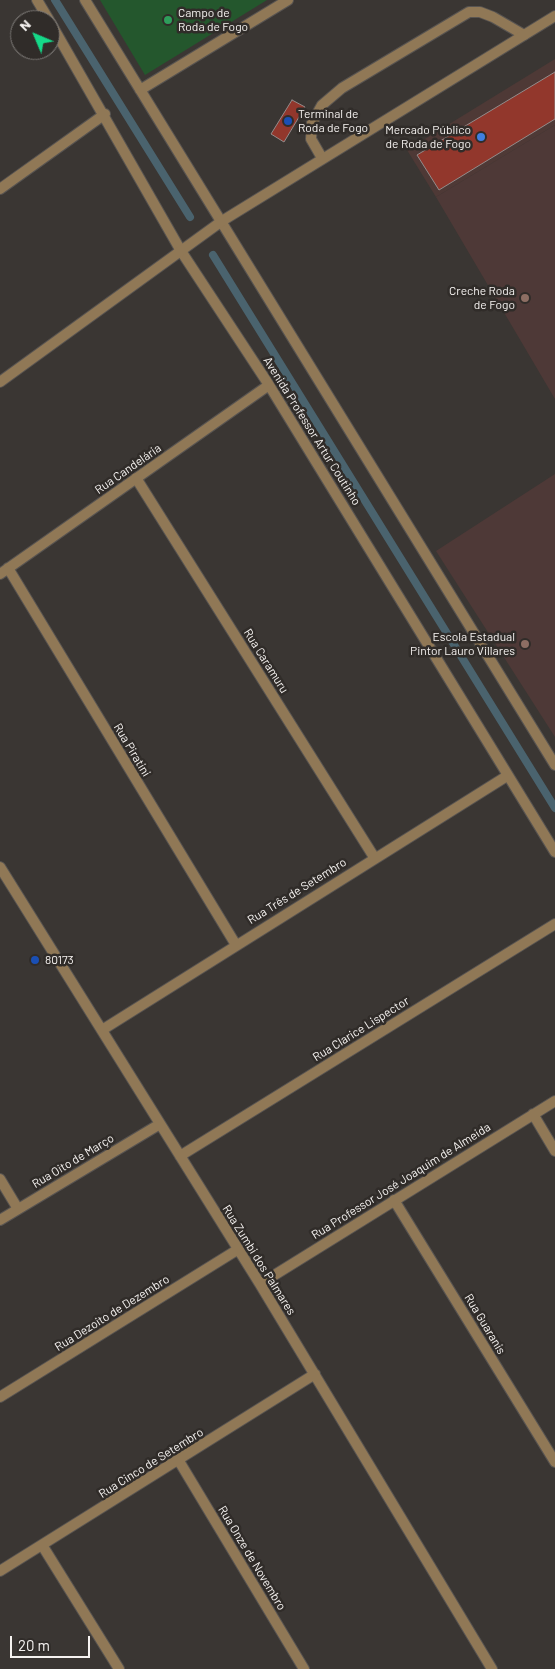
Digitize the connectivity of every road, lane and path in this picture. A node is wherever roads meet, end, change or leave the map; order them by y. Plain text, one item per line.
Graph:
1 (85, 0) edge
2 (288, 0) edge
3 (555, 16) edge
4 (524, 35) junction
5 (60, 39) edge
6 (140, 90) junction
7 (105, 114) junction
8 (322, 158) junction
9 (0, 188) edge
10 (222, 221) junction
11 (181, 251) junction
12 (0, 382) edge
13 (270, 385) junction
14 (136, 478) junction
15 (4, 571) edge
16 (555, 765) edge
17 (507, 776) junction
18 (555, 852) edge
19 (374, 857) junction
20 (0, 867) edge
21 (555, 924) edge
22 (236, 945) junction
23 (102, 1030) junction
24 (555, 1101) edge
25 (533, 1114) junction
26 (160, 1124) junction
27 (555, 1151) edge
28 (180, 1156) junction
29 (0, 1179) edge
30 (394, 1200) junction
31 (18, 1209) junction
32 (0, 1220) edge
33 (237, 1250) junction
34 (260, 1284) junction
35 (315, 1374) junction
36 (0, 1397) edge
37 (179, 1461) junction
38 (555, 1462) edge
39 (42, 1545) junction
40 (0, 1571) edge
41 (119, 1669) edge
42 (304, 1669) edge
43 (492, 1669) edge

1 - 6 street
2 - 6 street
3 - 4 street
4 - 8 street
4 - 8 street
5 - 7 street, Avenida Professor Artur Coutinho
6 - 10 street
7 - 9 street
7 - 11 street, Avenida Professor Artur Coutinho
8 - 10 street
10 - 11 street
10 - 16 street
11 - 12 street
11 - 13 street, Avenida Professor Artur Coutinho
13 - 14 street, Rua Candelária
13 - 17 street, Avenida Professor Artur Coutinho
14 - 15 street, Rua Candelária
14 - 19 street, Rua Caramuru
15 - 22 street, Rua Piratini
17 - 18 street, Avenida Professor Artur Coutinho
17 - 19 street, Rua Três de Setembro
19 - 22 street, Rua Três de Setembro
20 - 23 street, Rua Zumbi dos Palmares
21 - 28 street, Rua Clarice Lispector
22 - 23 street, Rua Três de Setembro
23 - 26 street, Rua Zumbi dos Palmares
24 - 25 street, Rua Professor José Joaquim de Almeida
25 - 27 street
25 - 30 street, Rua Professor José Joaquim de Almeida
26 - 28 street, Rua Zumbi dos Palmares
26 - 31 street, Rua Oito de Março
28 - 33 street, Rua Zumbi dos Palmares
29 - 31 street
30 - 34 street, Rua Professor José Joaquim de Almeida
30 - 38 street, Rua Guaranis
31 - 32 street, Rua Oito de Março
33 - 34 street, Rua Zumbi dos Palmares
33 - 36 street, Rua Dezoito de Dezembro
34 - 35 street, Rua Zumbi dos Palmares
35 - 37 street, Rua Cinco de Setembro
35 - 43 street, Rua Zumbi dos Palmares
37 - 39 street, Rua Cinco de Setembro
37 - 42 street, Rua Onze de Novembro
39 - 40 street, Rua Cinco de Setembro
39 - 41 street

